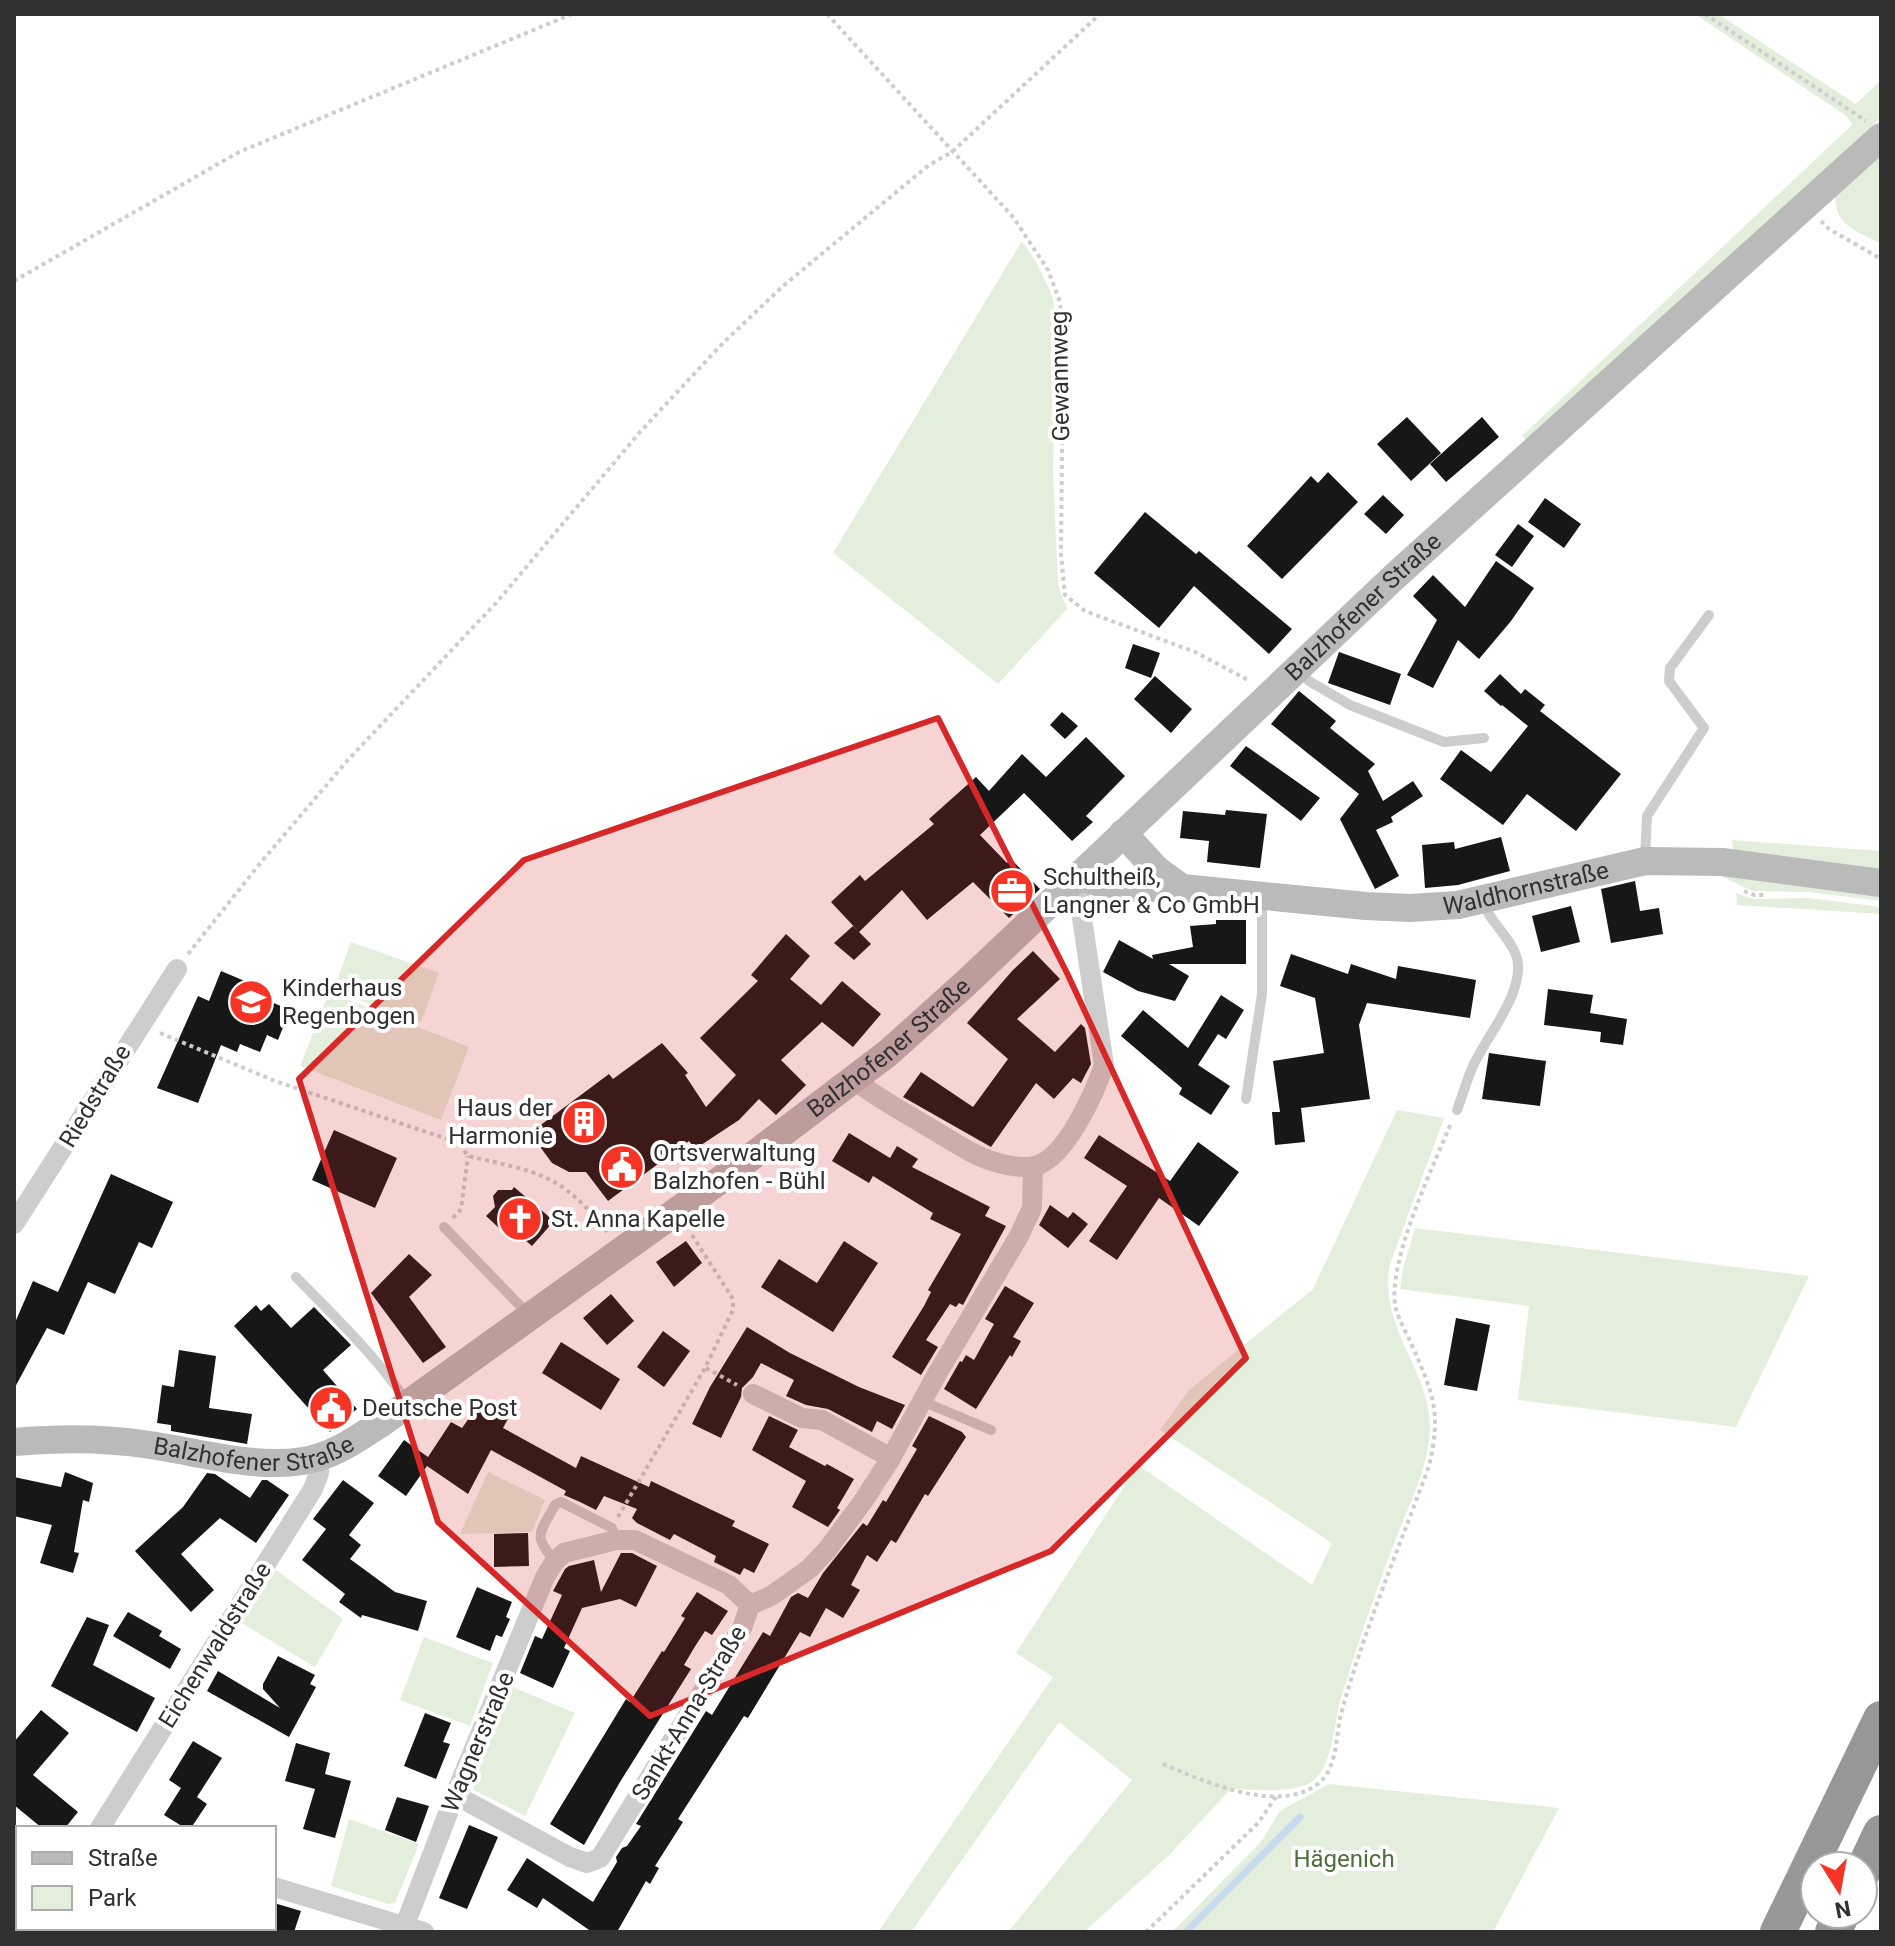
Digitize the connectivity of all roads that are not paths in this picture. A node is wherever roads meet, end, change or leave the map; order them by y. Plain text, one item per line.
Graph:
1 (1875, 129) edge
2 (1709, 615) dead end
3 (1298, 668) junction
4 (1484, 738) dead end
5 (1123, 833) junction
6 (1645, 861) junction
7 (1078, 877) junction
8 (1881, 883) edge
9 (1182, 888) junction
10 (1262, 896) junction
11 (1482, 900) junction
12 (177, 969) road end
13 (853, 1079) junction
14 (1246, 1099) dead end
15 (1457, 1110) road end
16 (1033, 1166) junction
17 (14, 1224) edge
18 (444, 1227) road end
19 (296, 1277) dead end
20 (529, 1316) junction
21 (753, 1394) road end
22 (922, 1401) junction
23 (408, 1403) junction
24 (991, 1430) dead end
25 (14, 1442) edge
26 (320, 1458) junction
27 (891, 1458) junction
28 (614, 1534) junction
29 (555, 1561) junction
30 (750, 1605) junction
31 (1881, 1719) edge
32 (455, 1795) junction
33 (107, 1826) edge
34 (276, 1888) edge
35 (372, 1925) edge
36 (414, 1929) edge
37 (1778, 1932) edge

1 - 3 street, Balzhofener Straße
2 - 6 lane
3 - 4 lane
3 - 5 street, Balzhofener Straße
5 - 7 street, Balzhofener Straße
5 - 9 street
6 - 8 street, Waldhornstraße
6 - 11 street, Waldhornstraße
7 - 9 street, Waldhornstraße
7 - 13 street, Balzhofener Straße
7 - 16 street
9 - 10 street, Waldhornstraße
10 - 11 street, Waldhornstraße
10 - 14 lane
11 - 15 lane
12 - 17 street, Riedstraße
13 - 16 street
13 - 20 street, Balzhofener Straße
16 - 22 street, Sankt-Anna-Straße
18 - 20 lane
19 - 23 lane
20 - 23 street, Balzhofener Straße
21 - 27 street
22 - 24 lane
22 - 27 street, Sankt-Anna-Straße
23 - 26 street, Balzhofener Straße
25 - 26 street, Balzhofener Straße
26 - 33 street, Eichenwaldstraße
27 - 30 street, Sankt-Anna-Straße
28 - 29 street
28 - 29 lane
28 - 30 street
29 - 32 street, Wagnerstraße
30 - 32 street, Sankt-Anna-Straße
31 - 37 highway
32 - 36 street, Wagnerstraße
34 - 35 street
35 - 36 street

